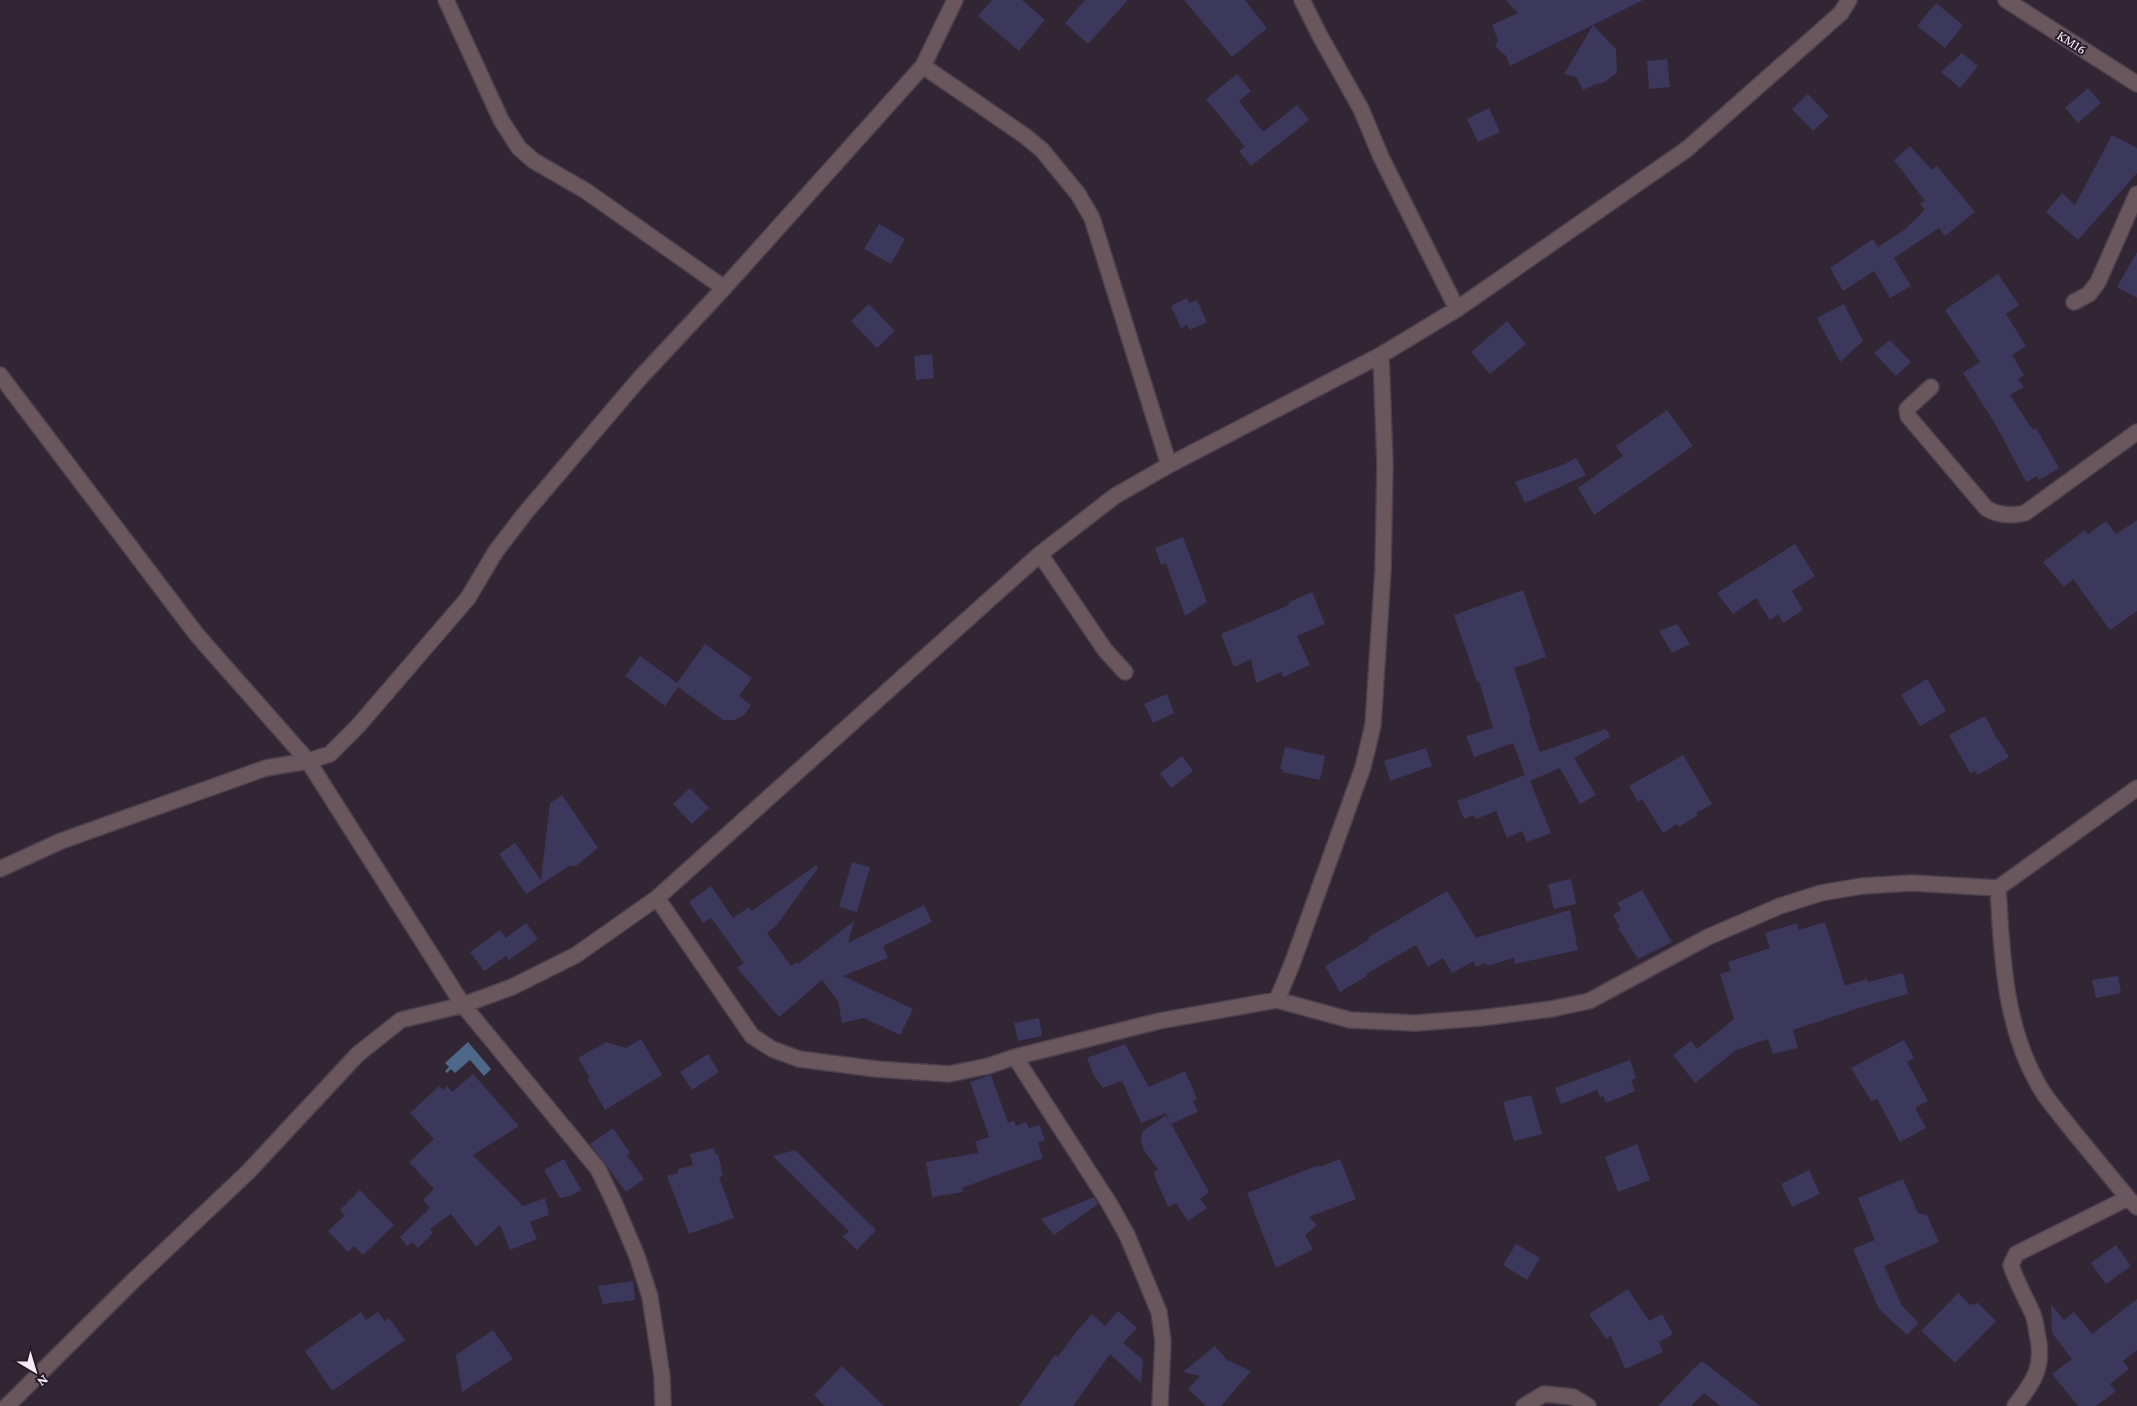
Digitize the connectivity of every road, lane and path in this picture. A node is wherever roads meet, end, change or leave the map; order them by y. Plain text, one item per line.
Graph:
1 (446, 0) edge
2 (955, 0) edge
3 (1302, 0) edge
4 (1848, 0) edge
5 (2006, 0) edge
6 (923, 66) junction
7 (2137, 84) edge
8 (2137, 194) edge
9 (724, 288) junction
10 (2074, 302) dead end
11 (1457, 309) junction
12 (1381, 355) junction
13 (0, 375) edge
14 (1931, 387) dead end
15 (2137, 432) edge
16 (1169, 465) junction
17 (1040, 554) junction
18 (1125, 672) dead end
19 (308, 762) junction
20 (2137, 788) edge
21 (0, 869) edge
22 (1998, 888) junction
23 (657, 898) junction
24 (1277, 1000) junction
25 (463, 1005) junction
26 (1015, 1057) junction
27 (2132, 1202) edge
28 (7, 1406) edge
29 (663, 1406) edge
30 (1160, 1406) edge
31 (1524, 1406) edge
32 (1588, 1406) edge
33 (2015, 1406) edge

1 - 9 street
2 - 6 street
3 - 11 street
4 - 11 street
5 - 7 street, KM16
6 - 9 street
6 - 16 street
8 - 10 street
9 - 19 street
11 - 12 street
12 - 16 street
12 - 24 street
13 - 19 street
14 - 15 street
16 - 17 street
17 - 18 street
17 - 23 street
19 - 21 street
19 - 25 street
20 - 22 street
22 - 24 street
22 - 27 street
23 - 25 street
23 - 26 street
24 - 26 street
25 - 28 street
25 - 29 street
26 - 30 street
27 - 33 street
31 - 32 street

